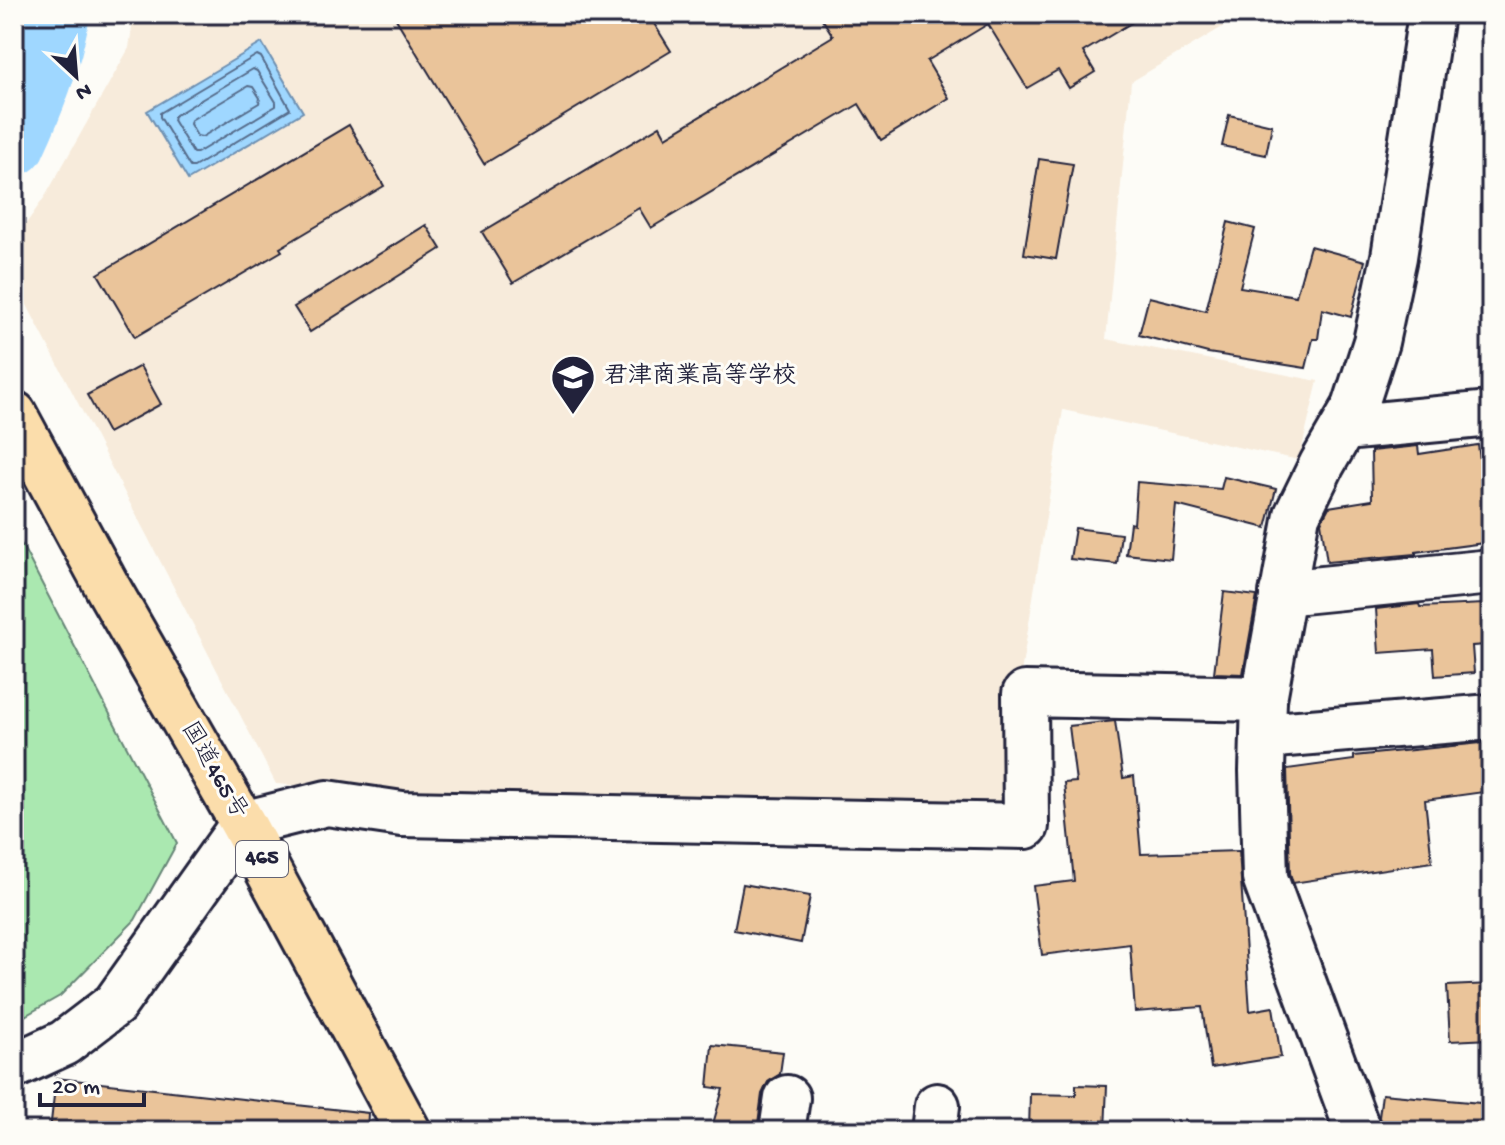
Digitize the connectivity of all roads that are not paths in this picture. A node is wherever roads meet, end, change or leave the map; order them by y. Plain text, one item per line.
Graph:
1 (1431, 14) edge
2 (14, 414) edge
3 (1491, 414) edge
4 (1344, 428) junction
5 (1491, 572) edge
6 (1282, 593) junction
7 (1491, 717) edge
8 (1263, 718) junction
9 (243, 824) junction
10 (14, 1066) edge
11 (408, 1131) edge
12 (1358, 1131) edge

1 - 4 street
2 - 9 highway, 国道465号 / 465
3 - 4 street
4 - 6 street
5 - 6 street
6 - 8 street
7 - 8 street
8 - 9 street
8 - 12 street
9 - 10 street
9 - 11 highway, 国道465号 / 465

